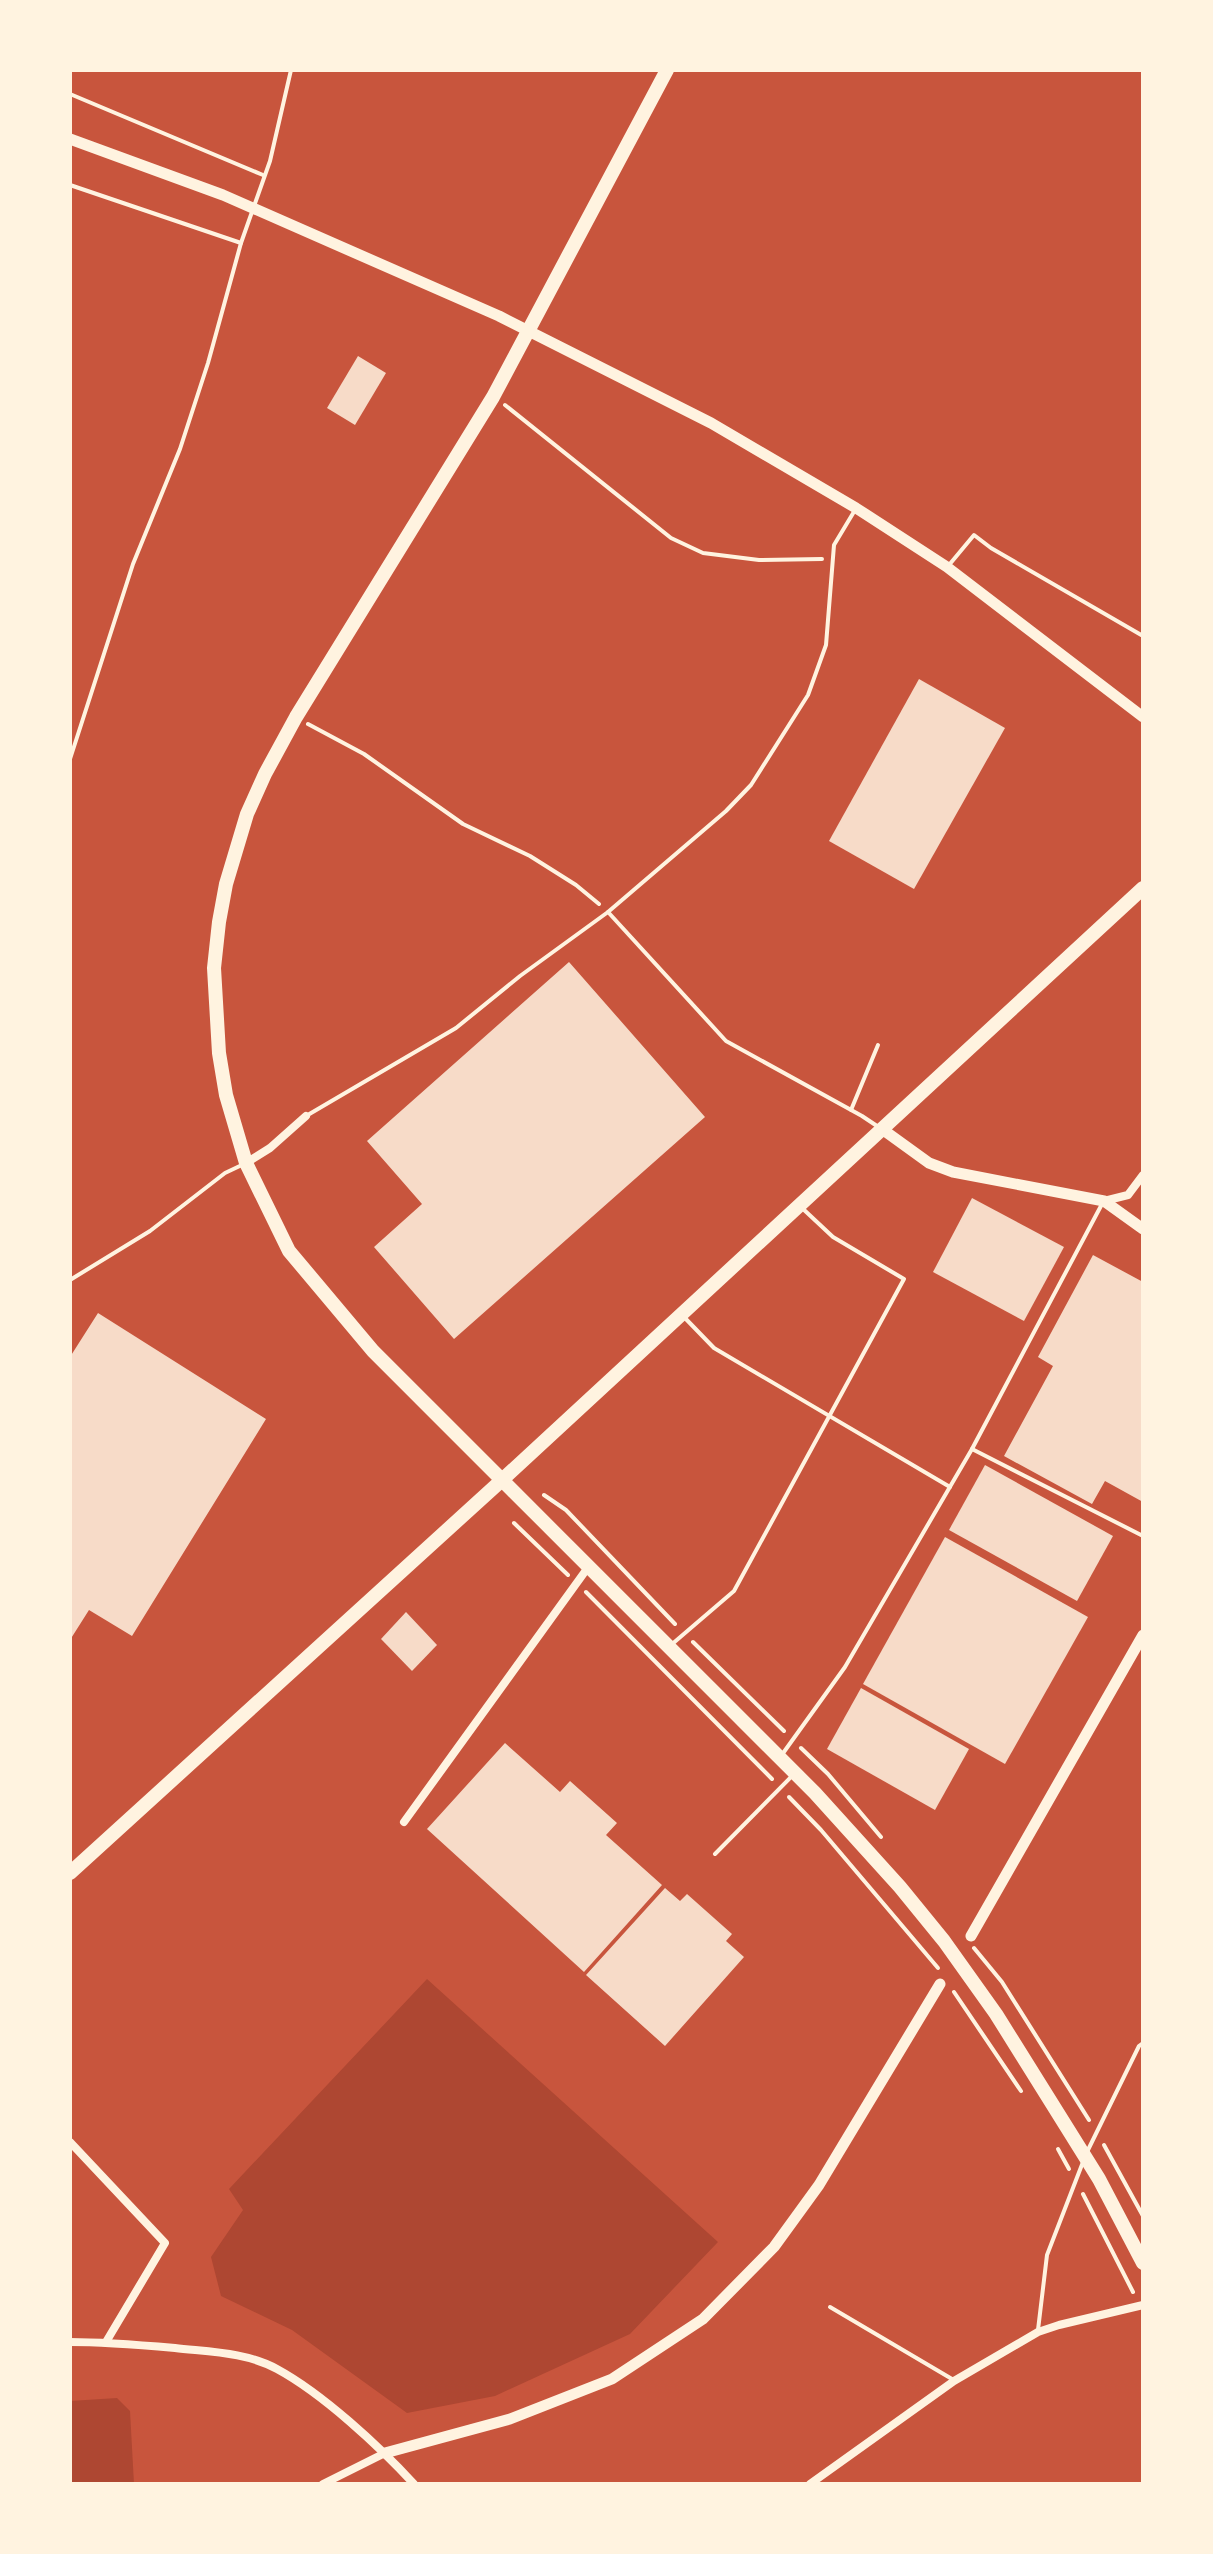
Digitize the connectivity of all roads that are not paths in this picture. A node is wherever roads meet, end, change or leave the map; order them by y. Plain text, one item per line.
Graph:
1 (291, 70) edge
2 (667, 70) edge
3 (70, 94) edge
4 (70, 139) edge
5 (264, 175) junction
6 (70, 185) edge
7 (253, 208) junction
8 (241, 243) junction
9 (528, 329) junction
10 (856, 508) junction
11 (947, 567) junction
12 (1143, 636) edge
13 (1143, 717) edge
14 (70, 759) edge
15 (1143, 888) edge
16 (608, 912) junction
17 (878, 1045) dead end
18 (851, 1110) junction
19 (306, 1116) joint
20 (882, 1129) junction
21 (246, 1163) junction
22 (1143, 1175) edge
23 (1104, 1201) junction
24 (800, 1205) junction
25 (1143, 1229) edge
26 (70, 1280) edge
27 (681, 1315) junction
28 (829, 1417) junction
29 (972, 1449) junction
30 (502, 1480) junction
31 (950, 1487) junction
32 (1143, 1536) edge
33 (589, 1566) junction
34 (1143, 1635) edge
35 (669, 1647) junction
36 (780, 1758) junction
37 (795, 1773) junction
38 (404, 1822) dead end
39 (715, 1854) dead end
40 (70, 1873) edge
41 (971, 1936) dead end
42 (943, 1982) road end
43 (1143, 2043) edge
44 (70, 2142) edge
45 (1085, 2156) junction
46 (1143, 2263) edge
47 (1143, 2305) edge
48 (830, 2307) dead end
49 (1038, 2332) junction
50 (70, 2342) edge
51 (106, 2342) junction
52 (954, 2381) junction
53 (385, 2453) junction
54 (323, 2484) edge
55 (414, 2484) edge
56 (810, 2484) edge

1 - 5 lane
2 - 9 main road
3 - 5 lane
4 - 7 street
5 - 7 lane
6 - 8 lane
7 - 8 lane
7 - 9 street
8 - 14 lane
9 - 10 street
9 - 21 main road
10 - 11 street
10 - 16 lane
11 - 12 lane
11 - 13 street
15 - 20 main road
16 - 18 lane
16 - 19 lane
17 - 18 lane
18 - 20 lane
19 - 21 street
20 - 23 street
20 - 24 main road
21 - 26 lane
21 - 30 main road
22 - 23 street
23 - 25 street
23 - 29 lane
24 - 27 main road
24 - 28 lane
27 - 28 lane
27 - 30 main road
28 - 31 lane
28 - 35 lane
29 - 31 lane
29 - 32 lane
30 - 33 main road
30 - 40 main road
31 - 36 lane
33 - 35 main road
33 - 38 street
34 - 41 street
35 - 36 main road
36 - 37 main road
37 - 39 lane
37 - 45 main road
42 - 53 street
43 - 45 lane
44 - 51 street
45 - 46 main road
45 - 49 lane
47 - 49 street
48 - 52 lane
49 - 52 street
50 - 51 street
51 - 53 street
52 - 56 street
53 - 54 street
53 - 55 street

